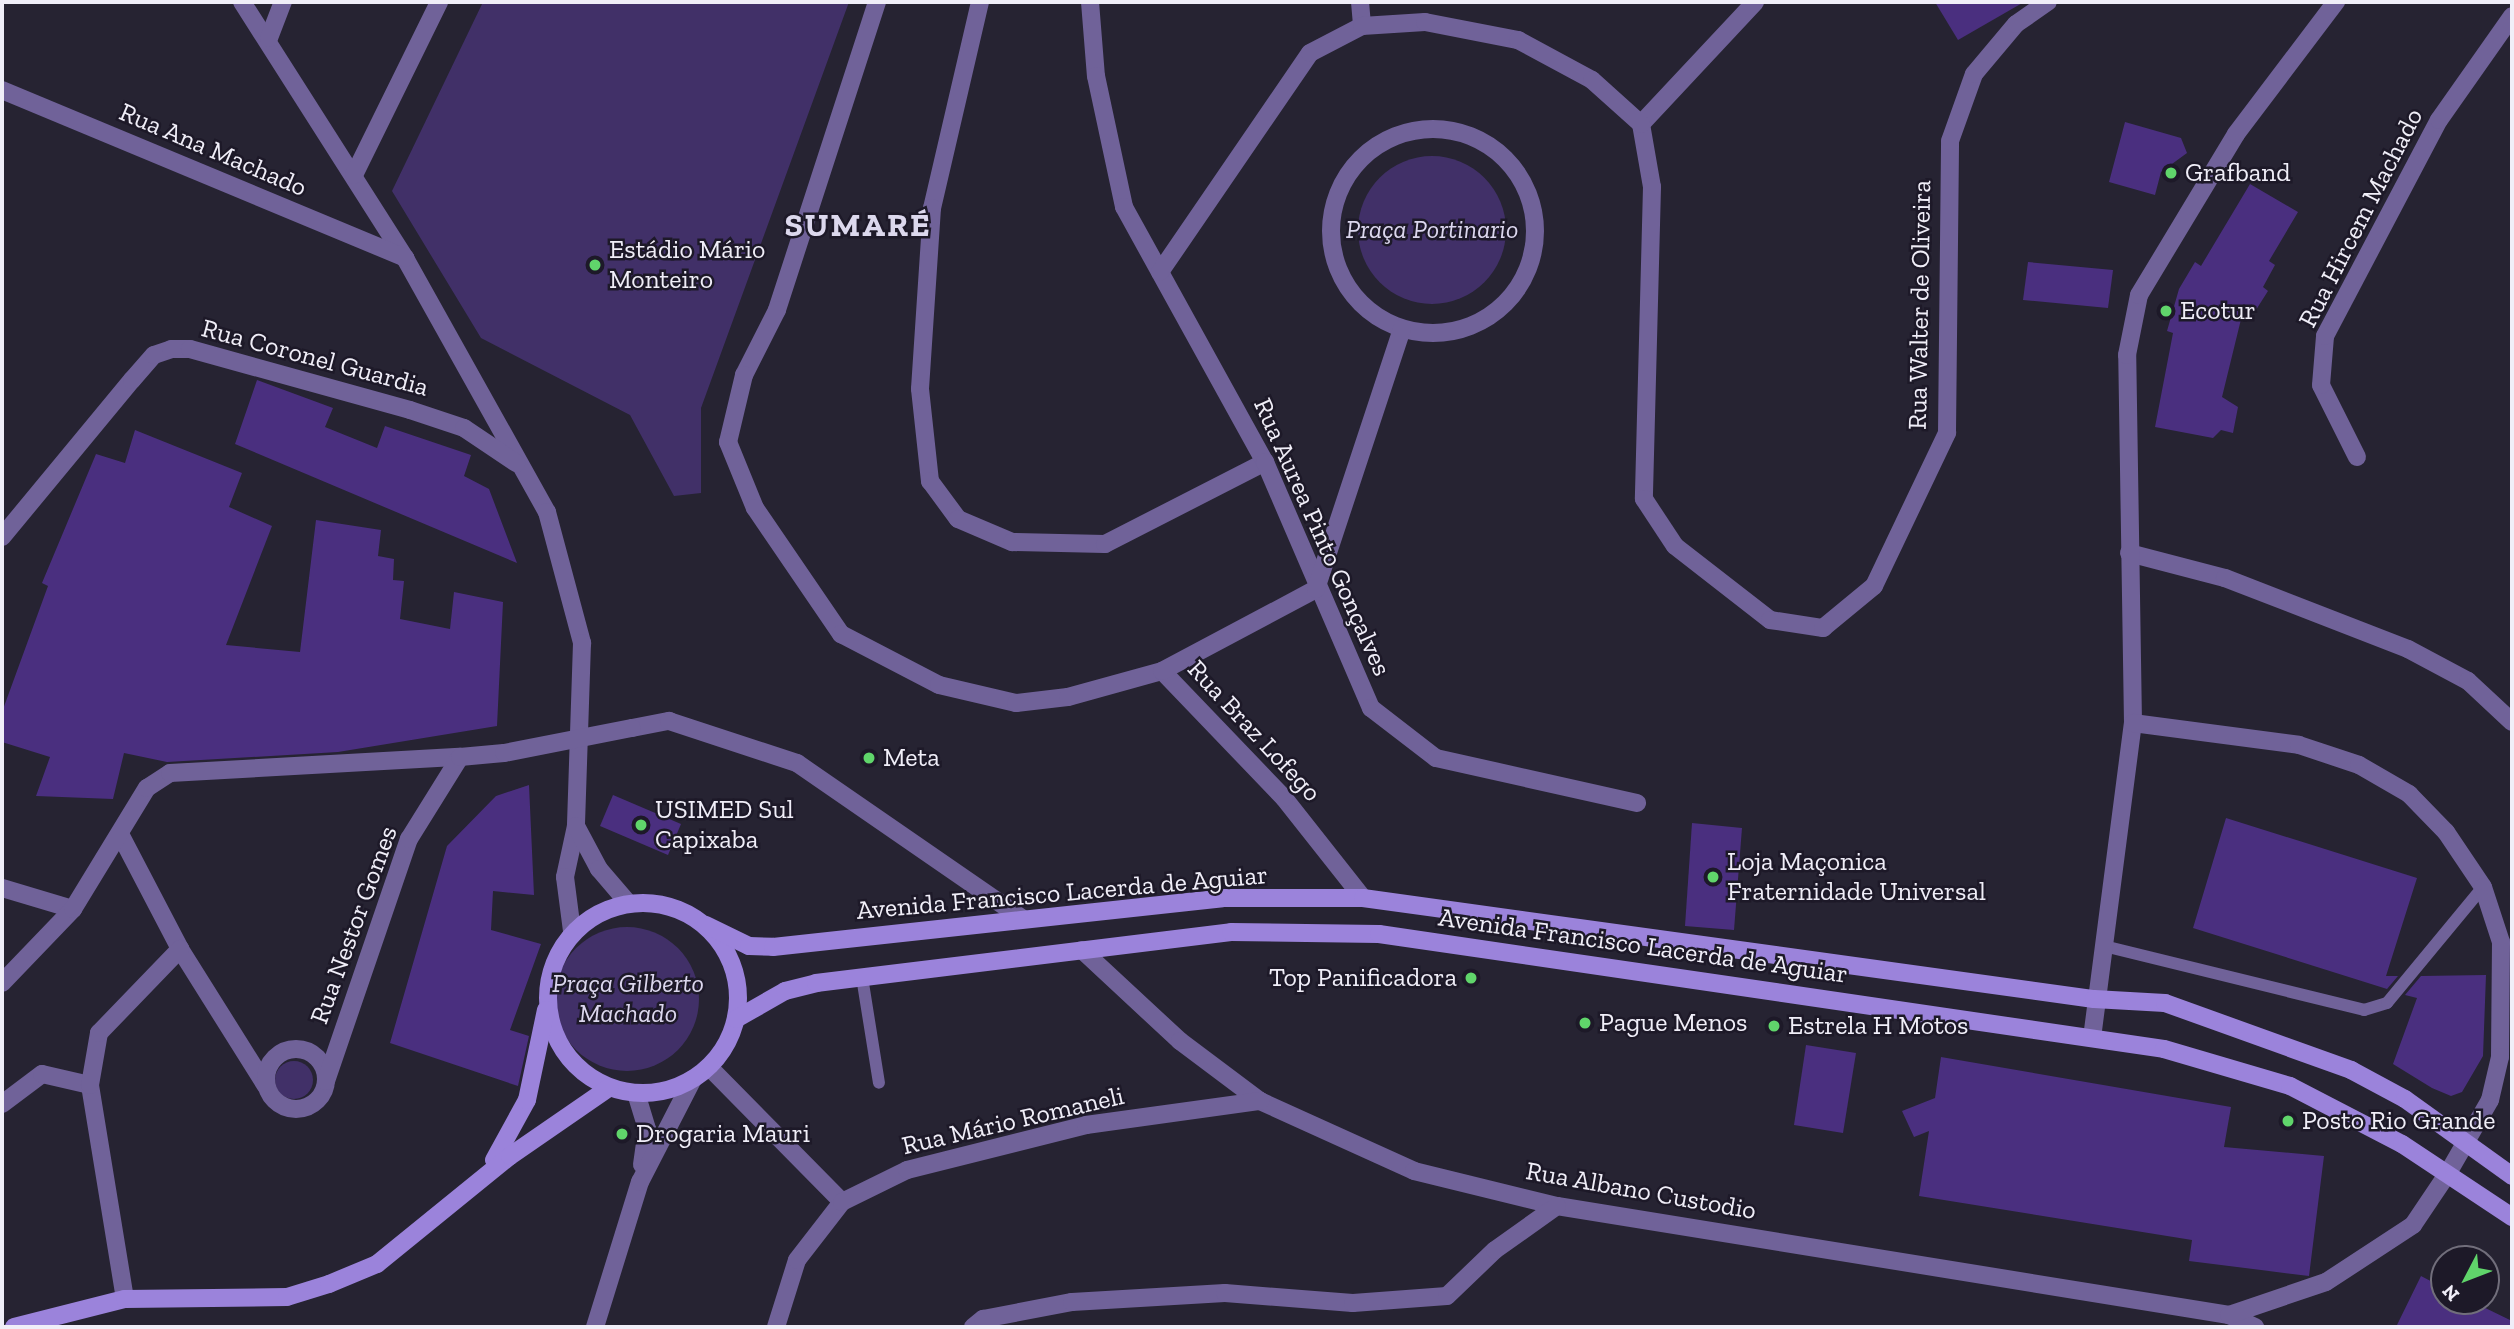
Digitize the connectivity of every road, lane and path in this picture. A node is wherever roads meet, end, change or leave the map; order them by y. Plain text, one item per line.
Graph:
1 (283, 2) edge
2 (439, 2) edge
3 (877, 2) edge
4 (980, 2) edge
5 (1090, 2) edge
6 (1360, 2) edge
7 (1755, 2) edge
8 (2048, 2) edge
9 (2336, 2) edge
10 (240, 4) edge
11 (2512, 16) edge
12 (1362, 26) junction
13 (270, 38) junction
14 (2, 90) edge
15 (1641, 124) junction
16 (354, 176) junction
17 (405, 258) junction
18 (1160, 272) junction
19 (1402, 329) junction
20 (2357, 457) dead end
21 (1265, 462) junction
22 (520, 465) junction
23 (2, 537) edge
24 (2129, 554) junction
25 (1316, 589) junction
26 (1162, 671) junction
27 (2512, 722) edge
28 (2133, 723) junction
29 (460, 757) junction
30 (1637, 803) dead end
31 (576, 826) junction
32 (120, 834) junction
33 (2483, 887) junction
34 (2, 888) edge
35 (1363, 898) junction
36 (628, 903) junction
37 (73, 909) junction
38 (1023, 919) junction
39 (706, 925) junction
40 (572, 931) junction
41 (2104, 946) junction
42 (180, 949) junction
43 (1082, 950) junction
44 (862, 977) junction
45 (2, 984) edge
46 (2094, 999) junction
47 (547, 1004) junction
48 (736, 1019) junction
49 (2092, 1038) junction
50 (712, 1069) junction
51 (694, 1079) junction
52 (326, 1082) junction
53 (879, 1083) dead end
54 (90, 1085) junction
55 (266, 1086) junction
56 (610, 1087) junction
57 (636, 1093) junction
58 (1260, 1101) junction
59 (2, 1104) edge
60 (2468, 1144) junction
61 (2448, 1173) junction
62 (2512, 1176) edge
63 (477, 1182) junction
64 (640, 1182) junction
65 (842, 1202) junction
66 (1557, 1206) junction
67 (2512, 1217) edge
68 (125, 1299) junction
69 (2229, 1315) junction
70 (14, 1327) edge
71 (595, 1327) edge
72 (776, 1327) edge
73 (973, 1327) edge
74 (2255, 1327) edge

1 - 13 street
2 - 16 street
3 - 26 street
4 - 21 street
5 - 18 street, Rua Aurea Pinto Gonçalves
6 - 12 street
7 - 15 street
8 - 15 street, Rua Walter de Oliveira
9 - 24 street
10 - 13 street
11 - 20 street, Rua Hircem Machado
12 - 15 street
12 - 18 street
13 - 16 street
14 - 17 street, Rua Ana Machado
16 - 17 street
17 - 22 street
18 - 21 street, Rua Aurea Pinto Gonçalves
19 - 19 street
19 - 25 street
21 - 25 street, Rua Aurea Pinto Gonçalves
22 - 23 street, Rua Coronel Guardia
22 - 31 street
24 - 27 street
24 - 28 street
25 - 26 street, Rua Braz Lofego
25 - 30 street, Rua Aurea Pinto Gonçalves
26 - 35 street, Rua Braz Lofego
28 - 33 street
28 - 41 street
29 - 32 street
29 - 38 street, bridge
29 - 52 street, Rua Nestor Gomes
31 - 36 street
31 - 40 street
32 - 37 street
32 - 42 street
33 - 41 lane
33 - 60 street
34 - 37 street
35 - 38 main road, Avenida Francisco Lacerda de Aguiar
35 - 46 main road, Avenida Francisco Lacerda de Aguiar
36 - 39 main road
36 - 40 main road
37 - 45 street
38 - 39 main road, Avenida Francisco Lacerda de Aguiar
39 - 48 main road
40 - 47 main road
41 - 46 street
42 - 54 street
42 - 55 street
43 - 44 main road, Avenida Francisco Lacerda de Aguiar
43 - 49 main road, Avenida Francisco Lacerda de Aguiar
43 - 58 street, Rua Albano Custodio
44 - 48 main road, Avenida Francisco Lacerda de Aguiar
44 - 53 lane
46 - 49 street
46 - 60 main road, Avenida Francisco Lacerda de Aguiar
47 - 56 main road
47 - 63 main road
48 - 50 main road
49 - 61 main road, Avenida Francisco Lacerda de Aguiar
50 - 51 main road
50 - 65 street
51 - 57 main road
51 - 64 street
52 - 55 street
52 - 55 street
54 - 59 street
54 - 68 street
56 - 57 main road
56 - 63 main road
57 - 64 street
58 - 65 street, Rua Mário Romaneli
58 - 66 street, Rua Albano Custodio
60 - 61 street
60 - 62 main road
61 - 67 main road
61 - 69 street
63 - 68 main road
64 - 71 street
65 - 72 street, Rua Mário Romaneli
66 - 69 street, Rua Albano Custodio
66 - 73 street
68 - 70 main road
69 - 74 street, Rua Albano Custodio

